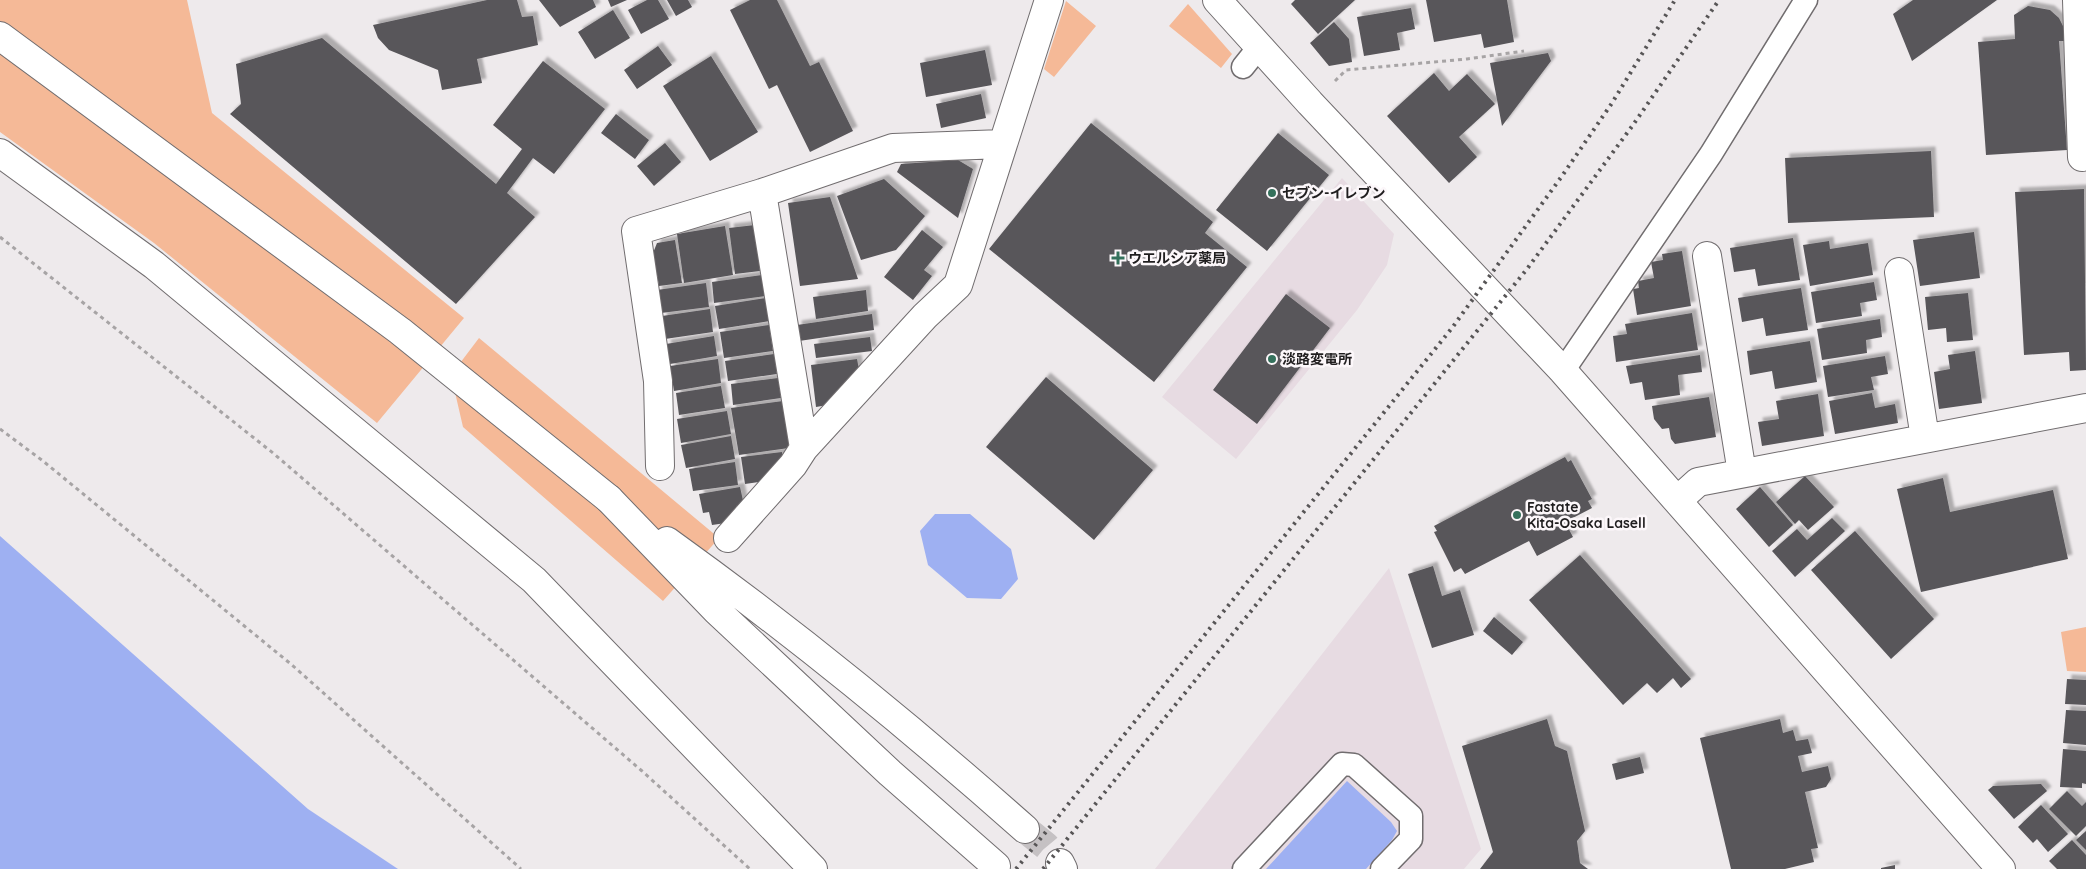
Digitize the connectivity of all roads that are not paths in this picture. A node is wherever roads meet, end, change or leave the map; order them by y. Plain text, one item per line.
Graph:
1 (1049, 0) edge
2 (1217, 0) edge
3 (1806, 0) edge
4 (2077, 0) edge
5 (0, 36) edge
6 (1003, 144) junction
7 (0, 153) edge
8 (2082, 158) dead end
9 (762, 193) junction
10 (1706, 256) dead end
11 (1899, 272) dead end
12 (1563, 371) junction
13 (2086, 408) edge
14 (1925, 438) junction
15 (804, 448) junction
16 (660, 466) dead end
17 (1742, 473) junction
18 (609, 499) junction
19 (1678, 500) junction
20 (728, 538) dead end
21 (1025, 829) tunnel mouth
22 (996, 866) dead end
23 (814, 869) edge
24 (1244, 869) edge
25 (1382, 869) edge
26 (2001, 869) edge

1 - 6 street
2 - 12 street
3 - 12 lane
4 - 8 street
5 - 18 street
6 - 9 street
6 - 15 street
7 - 23 street
9 - 15 street
9 - 16 street
10 - 17 street
11 - 14 street
12 - 19 street
13 - 14 street
14 - 17 street
15 - 20 street
17 - 19 street
18 - 21 street
18 - 22 street
19 - 26 street
24 - 25 lane

